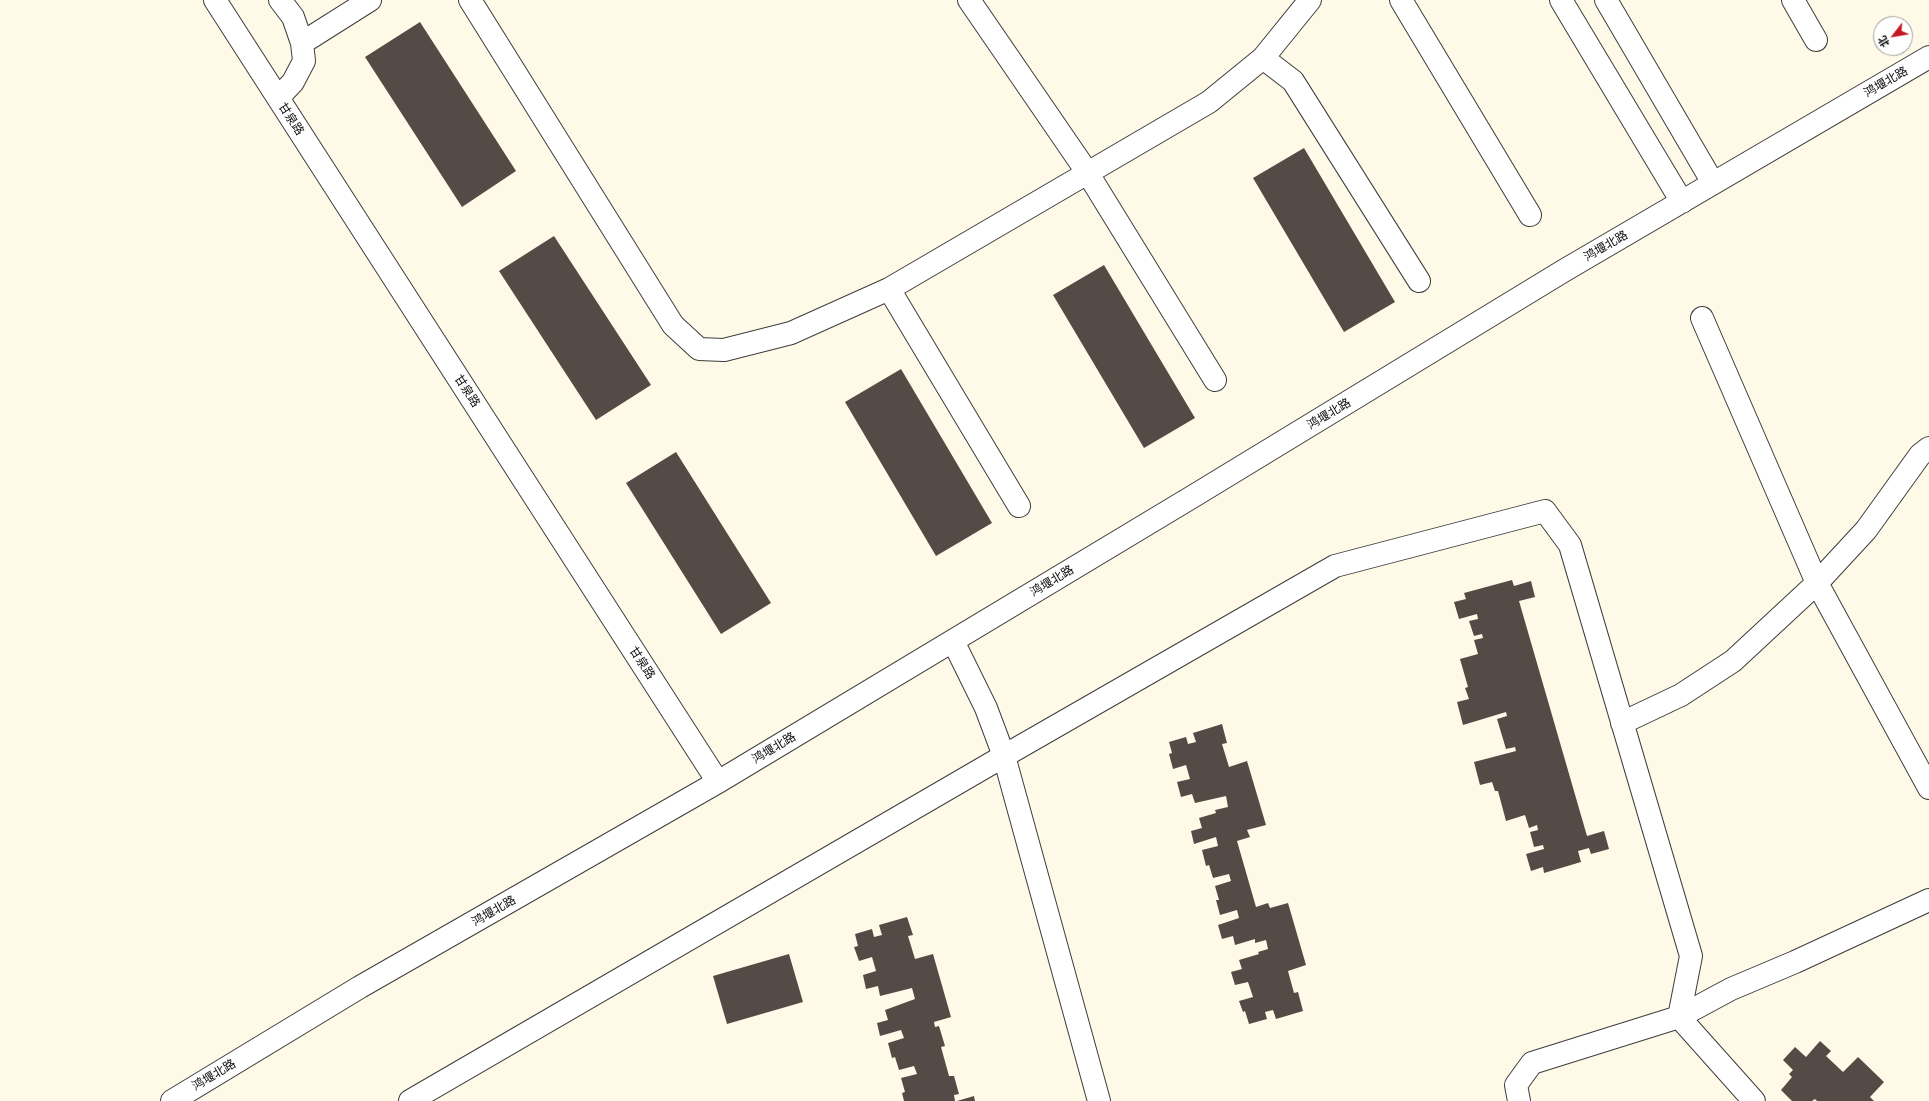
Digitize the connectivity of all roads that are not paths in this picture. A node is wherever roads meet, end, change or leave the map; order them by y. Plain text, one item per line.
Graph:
1 (215, 0) edge
2 (280, 0) edge
3 (370, 0) edge
4 (470, 0) edge
5 (969, 0) edge
6 (1310, 0) edge
7 (1401, 0) edge
8 (1561, 0) edge
9 (1606, 0) edge
10 (1793, 0) edge
11 (1816, 40) dead end
12 (302, 43) junction
13 (1929, 57) edge
14 (1263, 58) junction
15 (278, 98) junction
16 (1087, 172) junction
17 (1713, 183) junction
18 (1682, 202) junction
19 (1530, 215) dead end
20 (1419, 281) dead end
21 (889, 289) junction
22 (1702, 318) dead end
23 (1215, 380) dead end
24 (1929, 448) edge
25 (1019, 506) dead end
26 (1817, 583) junction
27 (953, 641) junction
28 (1622, 723) junction
29 (1004, 756) junction
30 (718, 782) junction
31 (1929, 788) edge
32 (1929, 900) edge
33 (1679, 1017) junction
34 (172, 1101) edge
35 (410, 1101) edge
36 (1098, 1101) edge
37 (1519, 1101) edge
38 (1754, 1101) edge

1 - 15 street, 甘泉路
2 - 12 street
3 - 12 street
4 - 21 street
5 - 16 street
6 - 14 street
7 - 19 street
8 - 18 street
9 - 17 street
10 - 11 street
12 - 15 street
13 - 17 street, 鸿堰北路
14 - 16 street
14 - 20 street
15 - 30 street, 甘泉路
16 - 21 street
16 - 23 street
17 - 18 street, 鸿堰北路
18 - 27 street, 鸿堰北路
21 - 25 street
22 - 26 street
24 - 26 street
26 - 28 street
26 - 31 street
27 - 29 street
27 - 30 street, 鸿堰北路
28 - 29 street
28 - 33 street
29 - 35 street
29 - 36 street
30 - 34 street, 鸿堰北路
32 - 33 street
33 - 37 street
33 - 38 street

